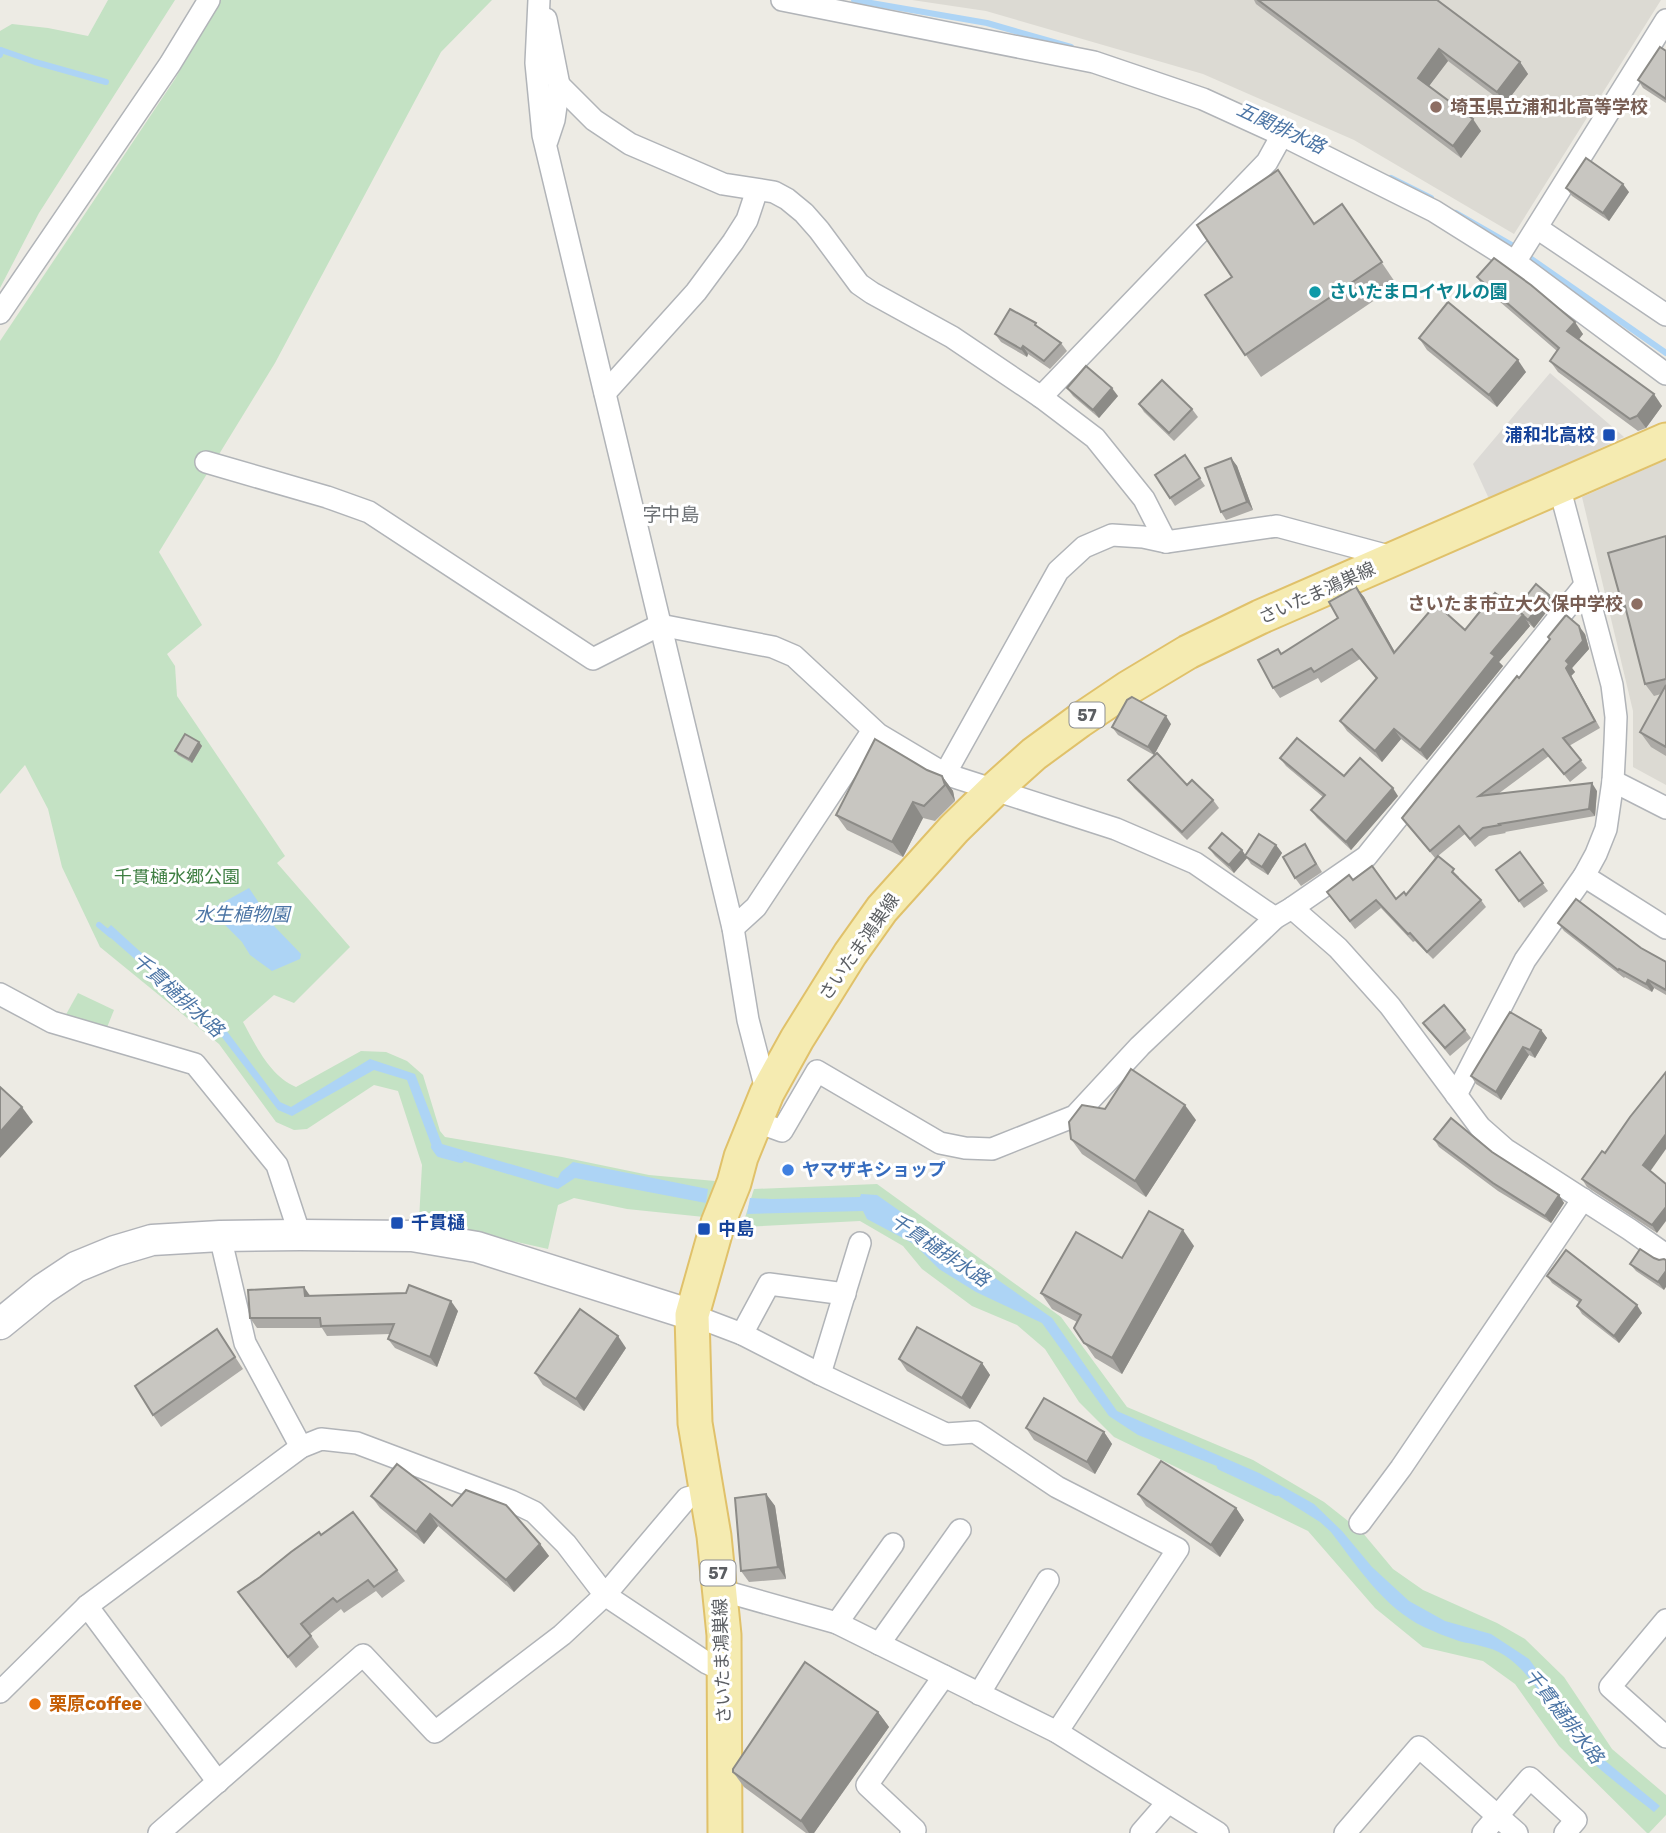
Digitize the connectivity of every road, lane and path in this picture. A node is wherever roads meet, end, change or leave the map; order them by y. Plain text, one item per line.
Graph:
1 (209, 0) edge
2 (540, 0) edge
3 (782, 0) edge
4 (1666, 20) edge
5 (559, 85) junction
6 (1282, 135) junction
7 (545, 145) junction
8 (757, 190) junction
9 (1537, 228) junction
10 (1516, 262) junction
11 (0, 313) edge
12 (1666, 316) edge
13 (1666, 374) edge
14 (605, 393) junction
15 (1041, 397) junction
16 (1666, 440) edge
17 (206, 462) dead end
18 (1559, 486) junction
19 (1166, 542) junction
20 (1396, 558) junction
21 (1585, 585) junction
22 (660, 625) junction
23 (873, 730) junction
24 (945, 774) junction
25 (1613, 781) junction
26 (995, 789) junction
27 (1666, 808) edge
28 (1584, 876) junction
29 (1284, 913) junction
30 (733, 928) junction
31 (1666, 928) edge
32 (0, 994) edge
33 (1456, 1095) junction
34 (761, 1107) junction
35 (1583, 1199) junction
36 (300, 1235) junction
37 (220, 1236) junction
38 (860, 1243) dead end
39 (1666, 1255) edge
40 (845, 1294) junction
41 (692, 1315) junction
42 (0, 1324) edge
43 (742, 1334) junction
44 (820, 1374) junction
45 (301, 1447) junction
46 (706, 1493) junction
47 (1360, 1523) dead end
48 (960, 1530) dead end
49 (893, 1544) dead end
50 (1048, 1580) dead end
51 (720, 1590) junction
52 (605, 1595) junction
53 (87, 1605) junction
54 (1666, 1620) edge
55 (837, 1623) junction
56 (878, 1644) junction
57 (724, 1671) junction
58 (944, 1676) junction
59 (0, 1692) edge
60 (979, 1693) junction
61 (1057, 1732) junction
62 (1666, 1737) edge
63 (218, 1782) junction
64 (1168, 1802) junction
65 (1498, 1815) junction
66 (159, 1833) edge
67 (724, 1833) edge
68 (912, 1833) edge
69 (1141, 1833) edge
70 (1218, 1833) edge
71 (1345, 1833) edge
72 (1483, 1833) edge
73 (1517, 1833) edge
74 (1565, 1833) edge

1 - 11 street
2 - 5 street
2 - 7 street
3 - 6 street
4 - 9 street
5 - 7 street
5 - 8 street
6 - 10 street
6 - 15 street
7 - 14 street
8 - 14 street
8 - 15 street
9 - 10 street
9 - 12 street
10 - 13 street
14 - 22 street
15 - 19 street
16 - 18 main road, さいたま鴻巣線 / 57
17 - 22 street
18 - 20 main road, さいたま鴻巣線 / 57
18 - 21 street
19 - 20 street
19 - 24 street
20 - 26 main road, さいたま鴻巣線 / 57
21 - 25 street
21 - 29 street
22 - 23 street
22 - 30 street
23 - 24 street
23 - 30 street
24 - 26 street
25 - 27 street
25 - 28 street
26 - 29 street
26 - 34 main road, さいたま鴻巣線 / 57
28 - 31 street
28 - 33 street
29 - 33 street
29 - 34 street
30 - 34 street
32 - 36 street
33 - 35 street
34 - 41 main road, さいたま鴻巣線 / 57
35 - 39 street
35 - 47 street
36 - 37 street
36 - 41 street
37 - 42 street
37 - 45 street
38 - 40 street
40 - 43 street
40 - 44 street
41 - 43 street
41 - 46 main road, さいたま鴻巣線 / 57
43 - 44 street
44 - 61 street
45 - 52 street
45 - 53 street
46 - 51 main road, さいたま鴻巣線 / 57
46 - 52 street
48 - 56 street
49 - 55 street
50 - 60 street
51 - 55 street
51 - 57 main road, さいたま鴻巣線 / 57
52 - 57 street
52 - 63 street
53 - 59 street
53 - 63 street
54 - 62 street
55 - 56 street
56 - 58 street
57 - 67 main road, さいたま鴻巣線 / 57
58 - 60 street
58 - 68 street
60 - 61 street
61 - 64 street
63 - 66 street
64 - 69 street
64 - 70 street
65 - 71 street
65 - 72 street
65 - 73 street
65 - 74 street

